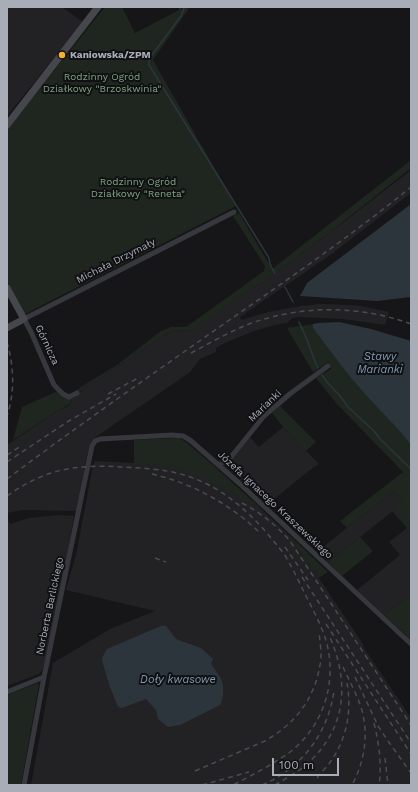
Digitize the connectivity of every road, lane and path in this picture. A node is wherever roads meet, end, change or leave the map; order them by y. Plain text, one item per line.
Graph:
1 (98, 7) edge
2 (7, 124) edge
3 (234, 212) dead end
4 (7, 288) edge
5 (24, 319) junction
6 (7, 328) edge
7 (328, 366) dead end
8 (78, 393) dead end
9 (104, 438) joint
10 (219, 465) junction
11 (411, 644) edge
12 (44, 677) junction
13 (7, 692) edge
14 (24, 785) edge

1 - 2 street
3 - 5 street, Michała Drzymały
4 - 5 street, Górnicza
5 - 6 street, Michała Drzymały
5 - 8 street, Górnicza
7 - 10 street, Marianki
9 - 10 street, Józefa Ignacego Kraszewskiego
9 - 12 street, Norberta Barlickiego
10 - 11 street, Józefa Ignacego Kraszewskiego
12 - 13 street
12 - 14 street, Norberta Barlickiego

